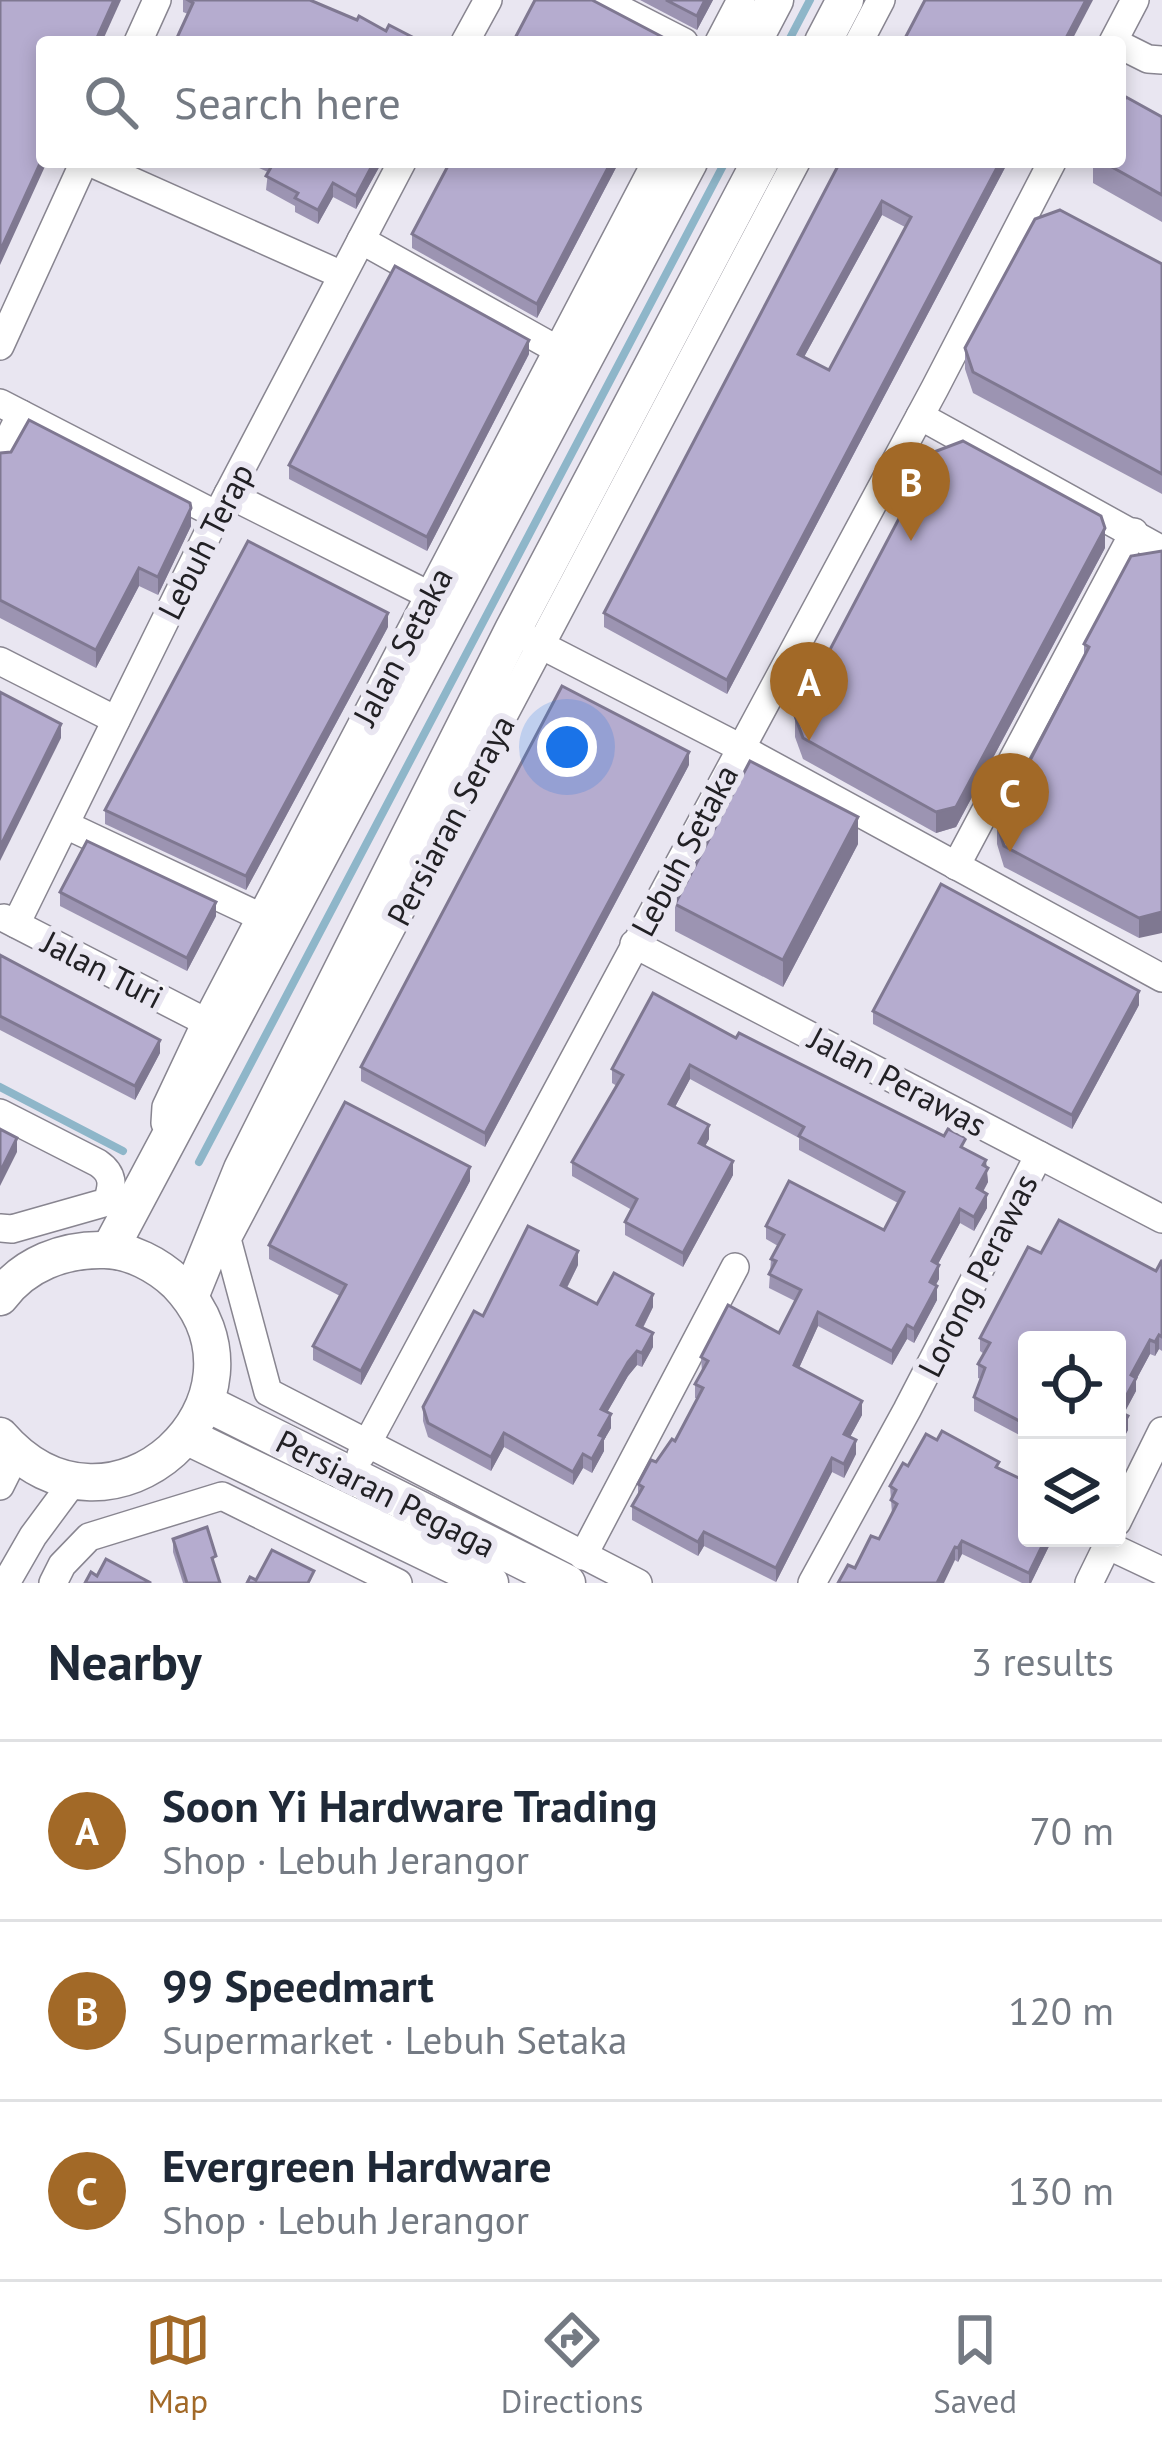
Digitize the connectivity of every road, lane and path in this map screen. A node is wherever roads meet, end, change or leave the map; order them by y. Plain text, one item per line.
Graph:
1 (157, 0) edge
2 (488, 0) edge
3 (602, 0) edge
4 (741, 0) edge
5 (775, 0) edge
6 (845, 0) edge
7 (880, 0) edge
8 (1135, 0) edge
9 (141, 36) edge
10 (468, 36) edge
11 (672, 36) edge
12 (722, 36) edge
13 (756, 36) edge
14 (826, 36) edge
15 (862, 36) edge
16 (1118, 36) edge
17 (1126, 48) edge
18 (1162, 60) edge
19 (84, 168) edge
20 (101, 168) edge
21 (399, 168) edge
22 (653, 168) edge
23 (686, 168) edge
24 (757, 168) edge
25 (793, 168) edge
26 (1049, 168) edge
27 (361, 239) junction
28 (342, 275) junction
29 (0, 346) edge
30 (558, 350) junction
31 (11, 408) edge
32 (920, 416) junction
33 (0, 456) edge
34 (222, 505) junction
35 (1135, 532) junction
36 (1162, 550) edge
37 (429, 595) junction
38 (528, 638) junction
39 (0, 661) edge
40 (116, 720) junction
41 (739, 747) junction
42 (66, 825) junction
43 (956, 866) junction
44 (260, 917) junction
45 (8, 920) edge
46 (634, 944) junction
47 (1162, 978) edge
48 (206, 1022) junction
49 (0, 1114) edge
50 (172, 1132) junction
51 (1039, 1155) junction
52 (1162, 1219) edge
53 (0, 1228) edge
54 (110, 1250) junction
55 (735, 1267) dead end
56 (2, 1290) edge
57 (190, 1297) junction
58 (206, 1402) junction
59 (1162, 1430) edge
60 (188, 1437) junction
61 (359, 1458) junction
62 (5, 1459) edge
63 (74, 1482) junction
64 (1126, 1506) edge
65 (1126, 1545) edge
66 (1106, 1547) edge
67 (575, 1570) edge
68 (1162, 1571) edge
69 (6, 1583) edge
70 (53, 1583) edge
71 (398, 1583) edge
72 (490, 1583) edge
73 (638, 1583) edge
74 (812, 1583) edge
75 (1089, 1583) edge

1 - 9 street
2 - 10 street
3 - 11 street
4 - 12 street
5 - 13 main road
6 - 14 main road
7 - 15 street
8 - 16 street
17 - 18 street
19 - 29 street
20 - 28 street
21 - 27 street, Lebuh Terap
22 - 30 street, Jalan Setaka
23 - 50 main road
24 - 38 main road, Persiaran Seraya
25 - 38 street, Persiaran Seraya
26 - 32 street, Lebuh Setaka
27 - 28 street, Lebuh Terap
27 - 30 street
28 - 34 street, Lebuh Terap
30 - 37 street, Jalan Setaka
31 - 33 street
31 - 34 street
32 - 35 street
32 - 41 street, Lebuh Setaka
34 - 37 street
34 - 40 street, Lebuh Terap
35 - 36 street
35 - 43 street
37 - 44 street, Jalan Setaka
38 - 41 street
38 - 57 main road, Persiaran Seraya
38 - 61 street, Persiaran Seraya
39 - 40 street
40 - 42 street, Lebuh Terap
41 - 43 street
41 - 46 street, Lebuh Setaka
42 - 44 street
42 - 45 street, Lebuh Terap
43 - 47 street
44 - 48 street, Jalan Setaka
45 - 48 street, Jalan Turi
46 - 51 street, Jalan Perawas
46 - 61 street, Lebuh Setaka
48 - 50 street, Jalan Setaka
49 - 53 street
50 - 54 main road
51 - 52 street, Jalan Perawas
51 - 74 street, Lorong Perawas
54 - 56 main road
54 - 57 main road
55 - 67 street
57 - 58 main road
58 - 60 main road
58 - 61 main road, Persiaran Pegaga
59 - 64 street
60 - 63 main road
60 - 72 main road, Persiaran Pegaga
61 - 67 main road, Persiaran Pegaga
62 - 63 main road
63 - 69 street
65 - 68 street
66 - 75 street
67 - 73 street
70 - 71 street

